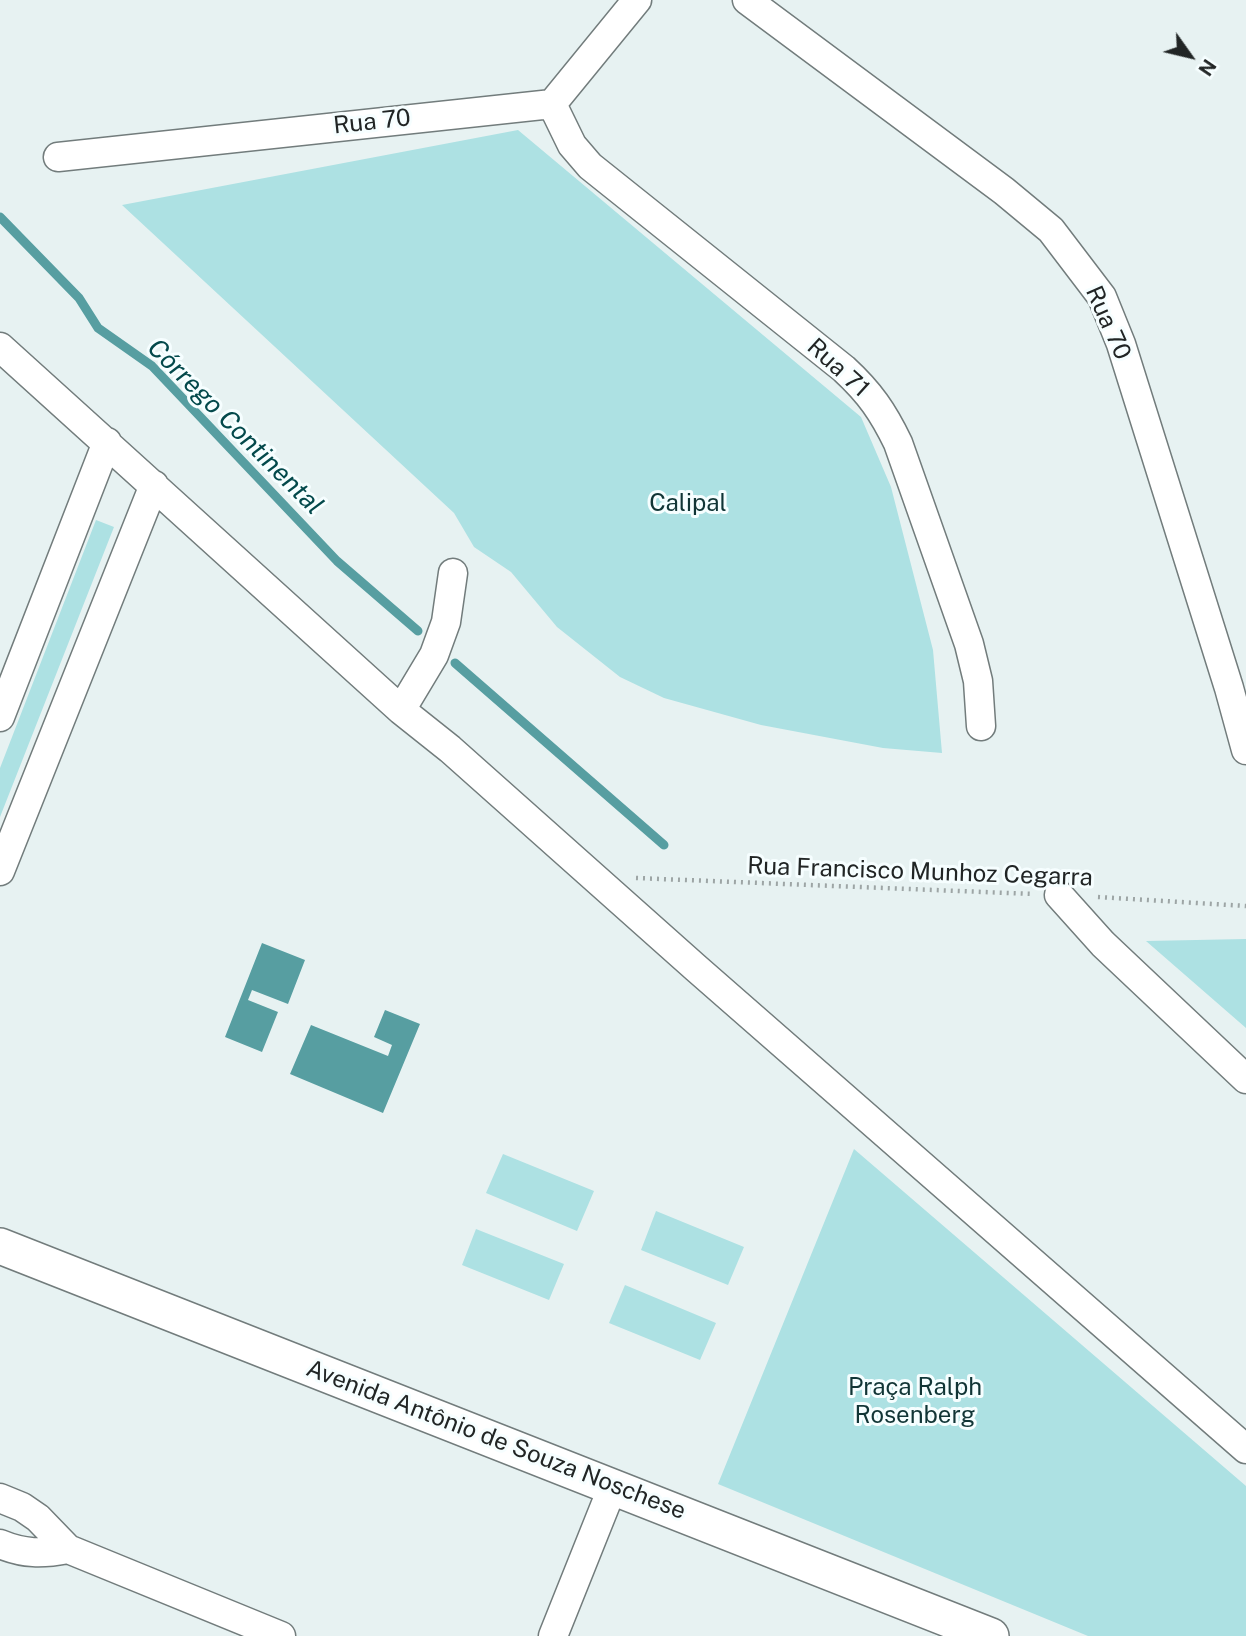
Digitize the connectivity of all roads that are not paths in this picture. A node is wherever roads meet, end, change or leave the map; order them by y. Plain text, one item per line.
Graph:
1 (638, 0) edge
2 (747, 0) edge
3 (552, 104) junction
4 (58, 157) dead end
5 (0, 347) edge
6 (107, 442) junction
7 (154, 485) junction
8 (453, 573) dead end
9 (401, 710) junction
10 (1, 711) edge
11 (981, 726) dead end
12 (1246, 750) edge
13 (0, 871) edge
14 (1059, 895) road end
15 (1246, 1079) edge
16 (0, 1247) edge
17 (1246, 1449) edge
18 (613, 1486) junction
19 (0, 1499) edge
20 (0, 1544) edge
21 (68, 1549) junction
22 (281, 1636) edge
23 (553, 1636) edge
24 (991, 1636) edge

1 - 3 street
2 - 12 street, Rua 70
3 - 4 street, Rua 70
3 - 11 street, Rua 71
5 - 6 street
6 - 7 street
6 - 10 street
7 - 9 street
7 - 13 street
8 - 9 street
9 - 17 street
14 - 15 street
16 - 18 street, Avenida Antônio de Souza Noschese
18 - 23 street
18 - 24 street, Avenida Antônio de Souza Noschese
19 - 21 street
20 - 21 street
21 - 22 street

